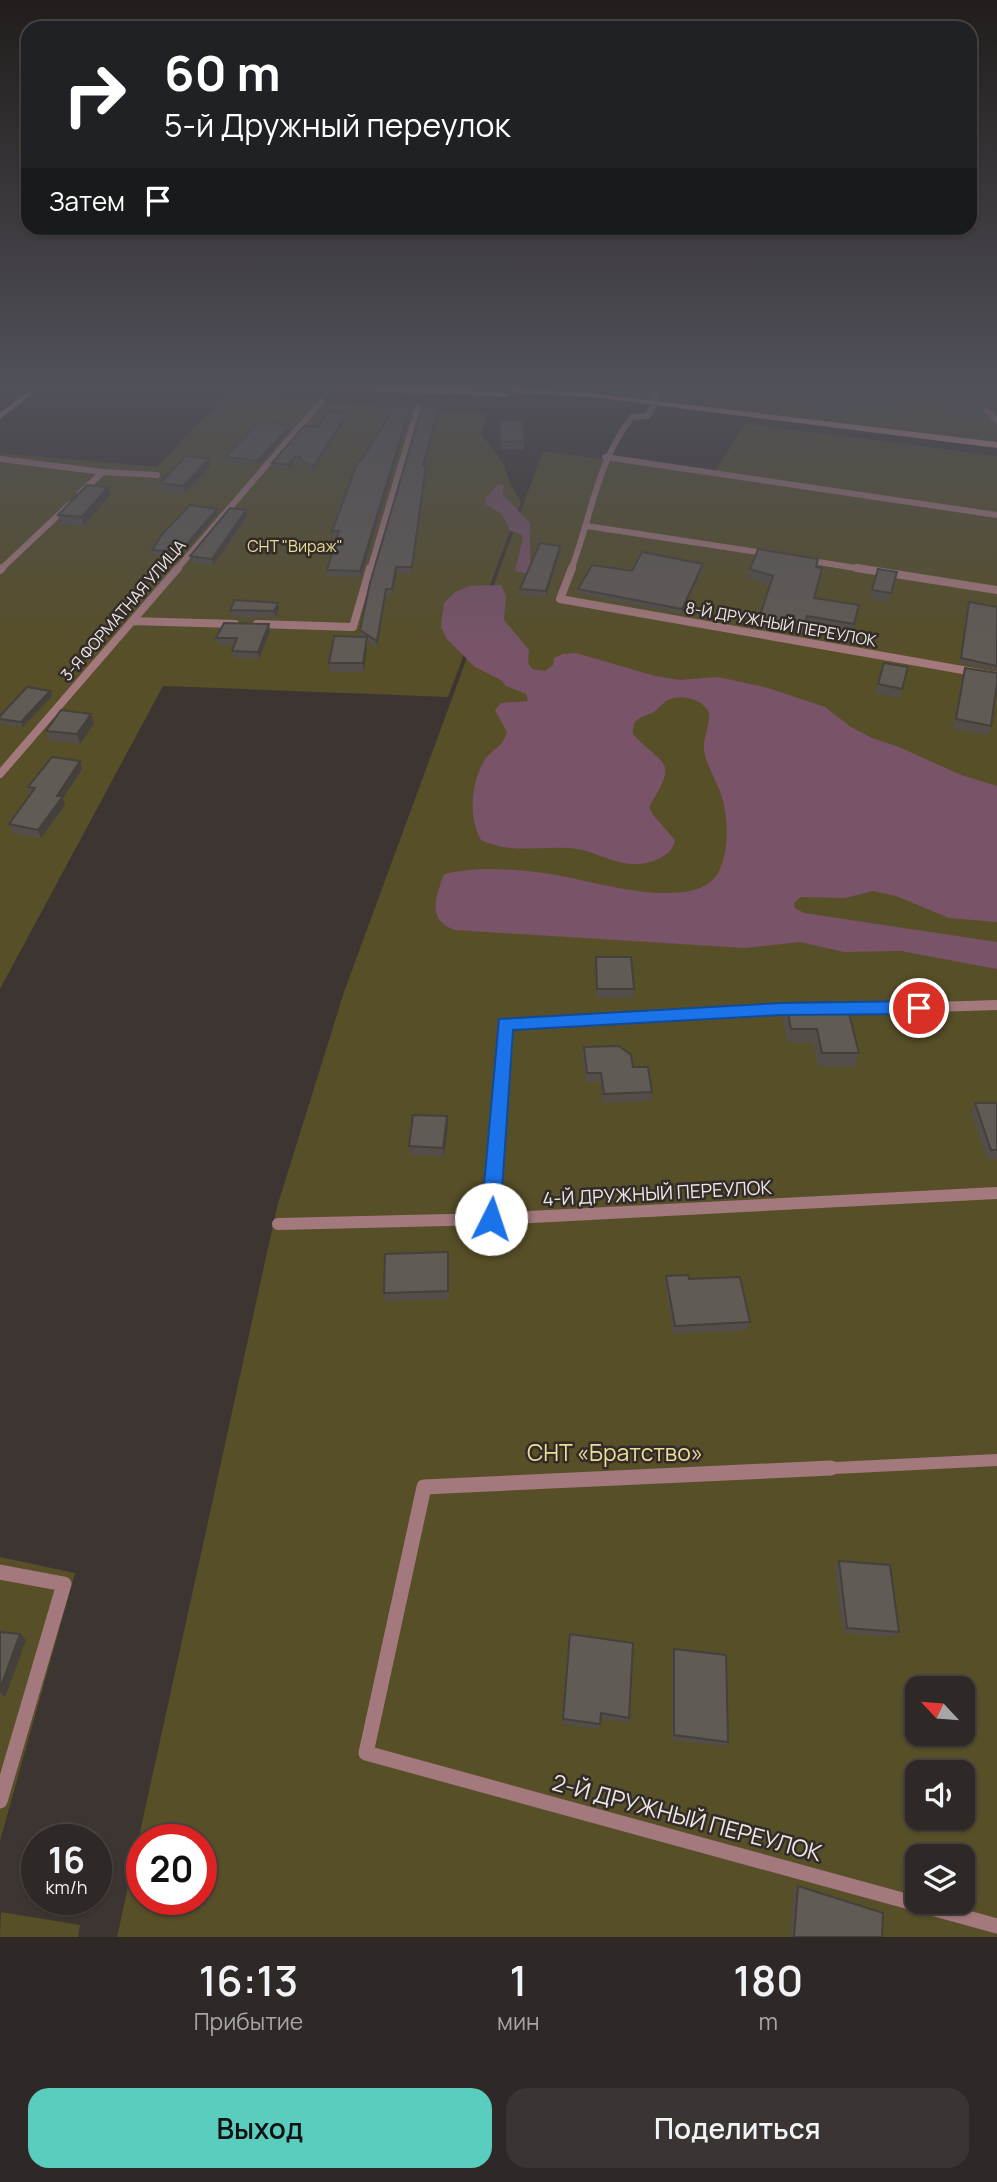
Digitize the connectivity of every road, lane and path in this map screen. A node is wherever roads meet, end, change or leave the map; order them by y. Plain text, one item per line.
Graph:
1 (100, 474) edge
2 (146, 474) edge
3 (259, 474) edge
4 (398, 474) edge
5 (600, 474) edge
6 (716, 474) edge
7 (157, 475) dead end
8 (997, 515) edge
9 (587, 526) junction
10 (779, 556) edge
11 (792, 558) edge
12 (0, 570) edge
13 (997, 590) edge
14 (132, 621) junction
15 (997, 676) edge
16 (0, 774) edge
17 (997, 1005) edge
18 (805, 1010) edge
19 (829, 1010) edge
20 (997, 1193) edge
21 (491, 1219) junction
22 (278, 1224) dead end
23 (997, 1460) edge
24 (0, 1573) edge
25 (0, 1801) edge
26 (997, 1926) edge

1 - 12 lane
2 - 7 lane
3 - 14 lane, 3-Я ФОРМАТНАЯ УЛИЦА
4 - 14 lane
5 - 9 lane
6 - 8 lane
9 - 10 lane
9 - 15 lane, 8-Й ДРУЖНЫЙ ПЕРЕУЛОК
11 - 13 lane
14 - 16 lane, 3-Я ФОРМАТНАЯ УЛИЦА
17 - 19 lane
18 - 21 lane
20 - 21 lane, 4-Й ДРУЖНЫЙ ПЕРЕУЛОК
21 - 22 lane, 4-Й ДРУЖНЫЙ ПЕРЕУЛОК
23 - 26 lane, 2-Й ДРУЖНЫЙ ПЕРЕУЛОК
24 - 25 lane

